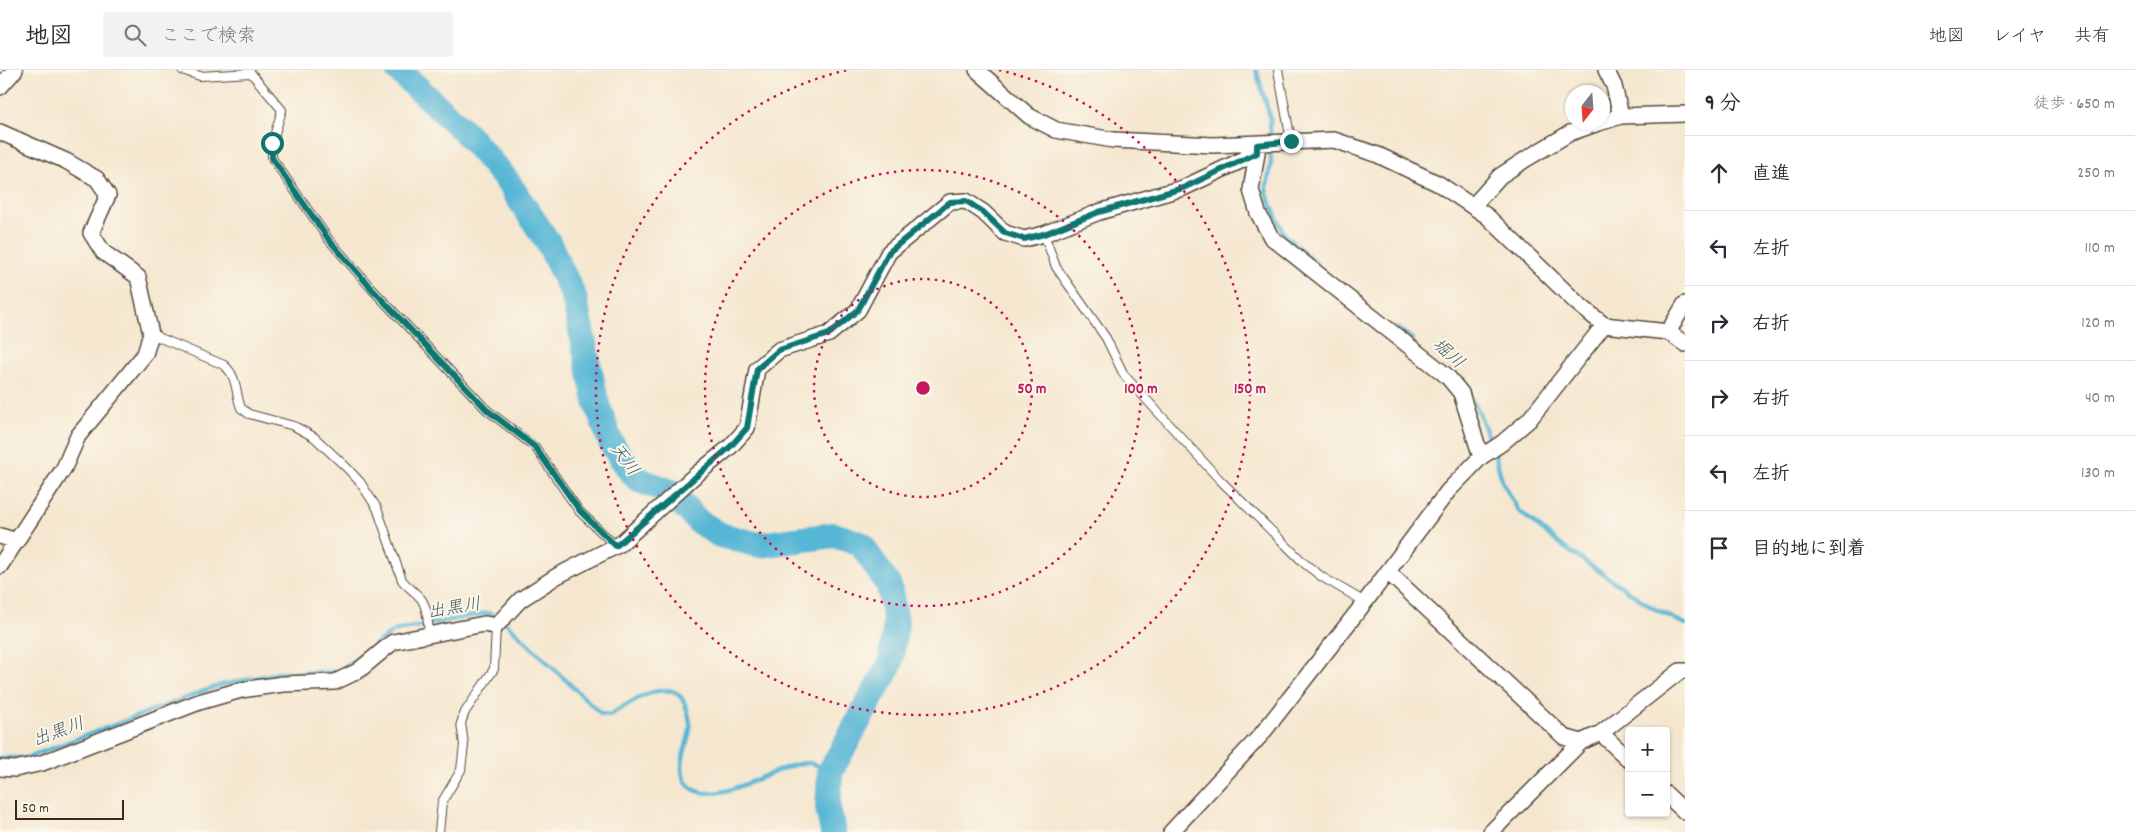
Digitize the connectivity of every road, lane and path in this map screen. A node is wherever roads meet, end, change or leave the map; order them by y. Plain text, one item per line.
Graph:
1 (15, 70) edge
2 (182, 70) edge
3 (977, 70) edge
4 (1278, 70) edge
5 (1606, 70) edge
6 (0, 87) edge
7 (1685, 114) edge
8 (1622, 116) junction
9 (1610, 120) edge
10 (1576, 130) edge
11 (0, 132) edge
12 (1287, 142) junction
13 (1258, 148) junction
14 (1473, 206) junction
15 (1044, 234) junction
16 (1685, 304) edge
17 (1604, 325) junction
18 (1668, 332) junction
19 (151, 334) junction
20 (1685, 344) edge
21 (1483, 454) junction
22 (0, 536) edge
23 (17, 541) junction
24 (616, 546) junction
25 (0, 566) edge
26 (1388, 572) junction
27 (1365, 602) junction
28 (496, 626) junction
29 (429, 635) junction
30 (1685, 670) edge
31 (1601, 733) junction
32 (1581, 742) junction
33 (1625, 756) edge
34 (0, 768) edge
35 (1670, 798) edge
36 (1685, 812) edge
37 (439, 832) edge
38 (1171, 832) edge
39 (1491, 832) edge

1 - 6 street
2 - 24 lane
3 - 13 street
4 - 12 lane
5 - 8 street
7 - 8 street
8 - 9 street
10 - 14 street
11 - 19 street
12 - 13 street
12 - 14 street
13 - 15 street
13 - 21 street
14 - 17 street
15 - 24 street
15 - 27 lane
16 - 18 street
17 - 18 street
17 - 21 street
18 - 20 street
19 - 23 street
19 - 29 lane
21 - 26 street
22 - 23 street
23 - 25 street
24 - 28 street
26 - 27 street
26 - 32 street
27 - 38 street
28 - 29 street
28 - 37 lane
29 - 34 street
30 - 31 street
31 - 32 street
31 - 33 street
32 - 39 street
35 - 36 street

